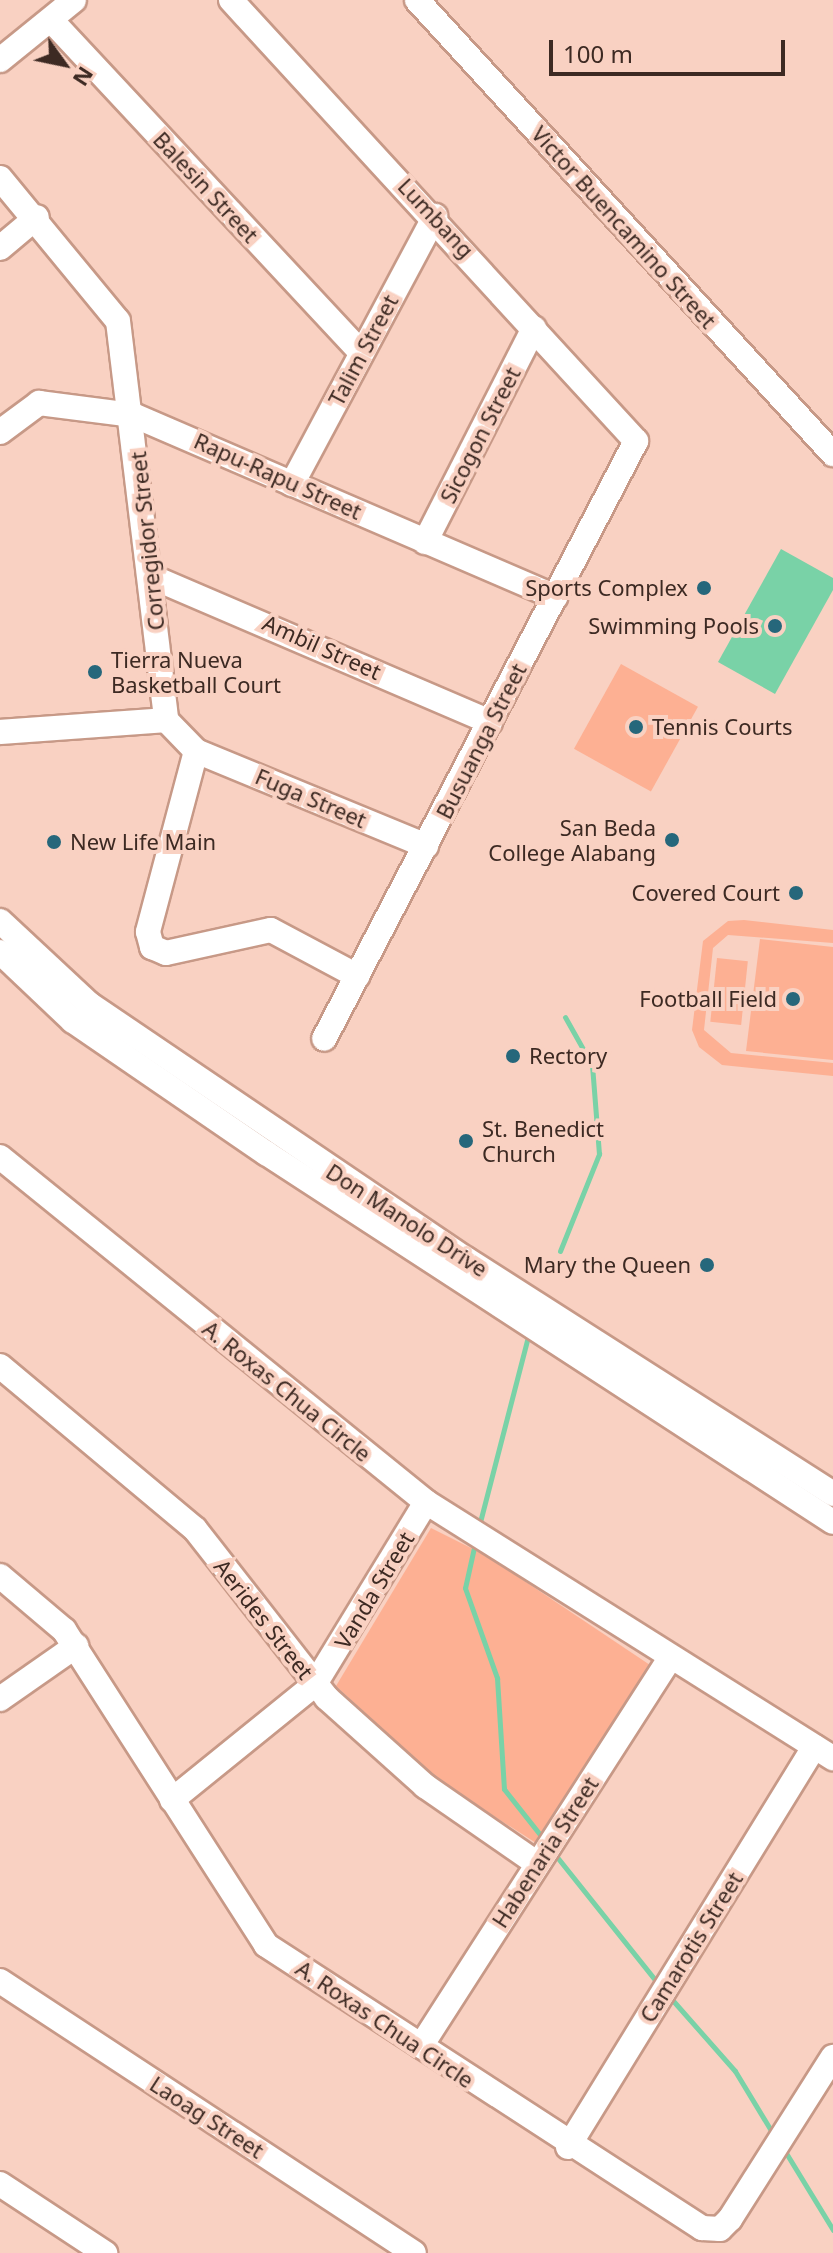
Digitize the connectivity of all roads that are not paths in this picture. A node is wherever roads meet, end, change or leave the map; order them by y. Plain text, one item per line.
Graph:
1 (74, 0) edge
2 (231, 0) edge
3 (417, 0) edge
4 (51, 20) junction
5 (0, 60) edge
6 (0, 178) edge
7 (435, 216) junction
8 (37, 217) junction
9 (0, 248) edge
10 (534, 328) junction
11 (361, 353) junction
12 (133, 415) junction
13 (0, 432) edge
14 (636, 441) joint
15 (833, 454) edge
16 (292, 484) junction
17 (425, 542) junction
18 (152, 577) junction
19 (555, 597) junction
20 (166, 720) junction
21 (490, 722) junction
22 (0, 732) edge
23 (196, 751) junction
24 (426, 846) junction
25 (0, 921) edge
26 (0, 952) edge
27 (25, 963) junction
28 (357, 976) junction
29 (324, 1039) dead end
30 (0, 1157) edge
31 (0, 1366) edge
32 (685, 1413) junction
33 (833, 1494) edge
34 (426, 1502) junction
35 (833, 1522) edge
36 (0, 1576) edge
37 (76, 1646) junction
38 (669, 1659) junction
39 (315, 1684) junction
40 (0, 1699) edge
41 (824, 1752) edge
42 (172, 1800) junction
43 (544, 1852) junction
44 (0, 1981) edge
45 (421, 2046) junction
46 (833, 2057) edge
47 (568, 2147) junction
48 (0, 2184) edge
49 (105, 2253) edge
50 (414, 2253) edge

1 - 4 street
2 - 7 street, Lumbang
3 - 15 street, Victor Buencamino Street
4 - 5 street
4 - 11 street, Balesin Street
6 - 8 street, Corregidor Street
7 - 10 street, Lumbang
7 - 11 street, Talim Street
8 - 9 street
8 - 12 street, Corregidor Street
10 - 14 street, Lumbang
10 - 17 street, Sicogon Street
11 - 16 street, Talim Street
12 - 13 street, Rapu-Rapu Street
12 - 16 street, Rapu-Rapu Street
12 - 18 street, Corregidor Street
14 - 19 street, Busuanga Street
16 - 17 street, Rapu-Rapu Street
17 - 19 street, Rapu-Rapu Street
18 - 20 street, Corregidor Street
18 - 21 street, Ambil Street
19 - 21 street, Busuanga Street
20 - 22 street
20 - 23 street
21 - 24 street, Busuanga Street
23 - 24 street, Fuga Street
23 - 28 street
24 - 28 street, Busuanga Street
25 - 27 street, Don Manolo Drive
26 - 27 street, Don Manolo Drive
27 - 32 street, Don Manolo Drive
28 - 29 street, Busuanga Street
30 - 34 street, A. Roxas Chua Circle
31 - 39 street, Aerides Street
32 - 33 street, Don Manolo Drive
32 - 35 street, Don Manolo Drive
34 - 38 street, A. Roxas Chua Circle
34 - 39 street, Vanda Street
36 - 37 street, A. Roxas Chua Circle
37 - 40 street
37 - 42 street, A. Roxas Chua Circle
38 - 41 street, A. Roxas Chua Circle
38 - 43 street, Habenaria Street
39 - 42 street, Vanda Street
39 - 43 street, Aerides Street
41 - 47 street, Camarotis Street
42 - 45 street, A. Roxas Chua Circle
43 - 45 street, Habenaria Street
44 - 50 street, Laoag Street
45 - 47 street, A. Roxas Chua Circle
46 - 47 street, A. Roxas Chua Circle
48 - 49 street

